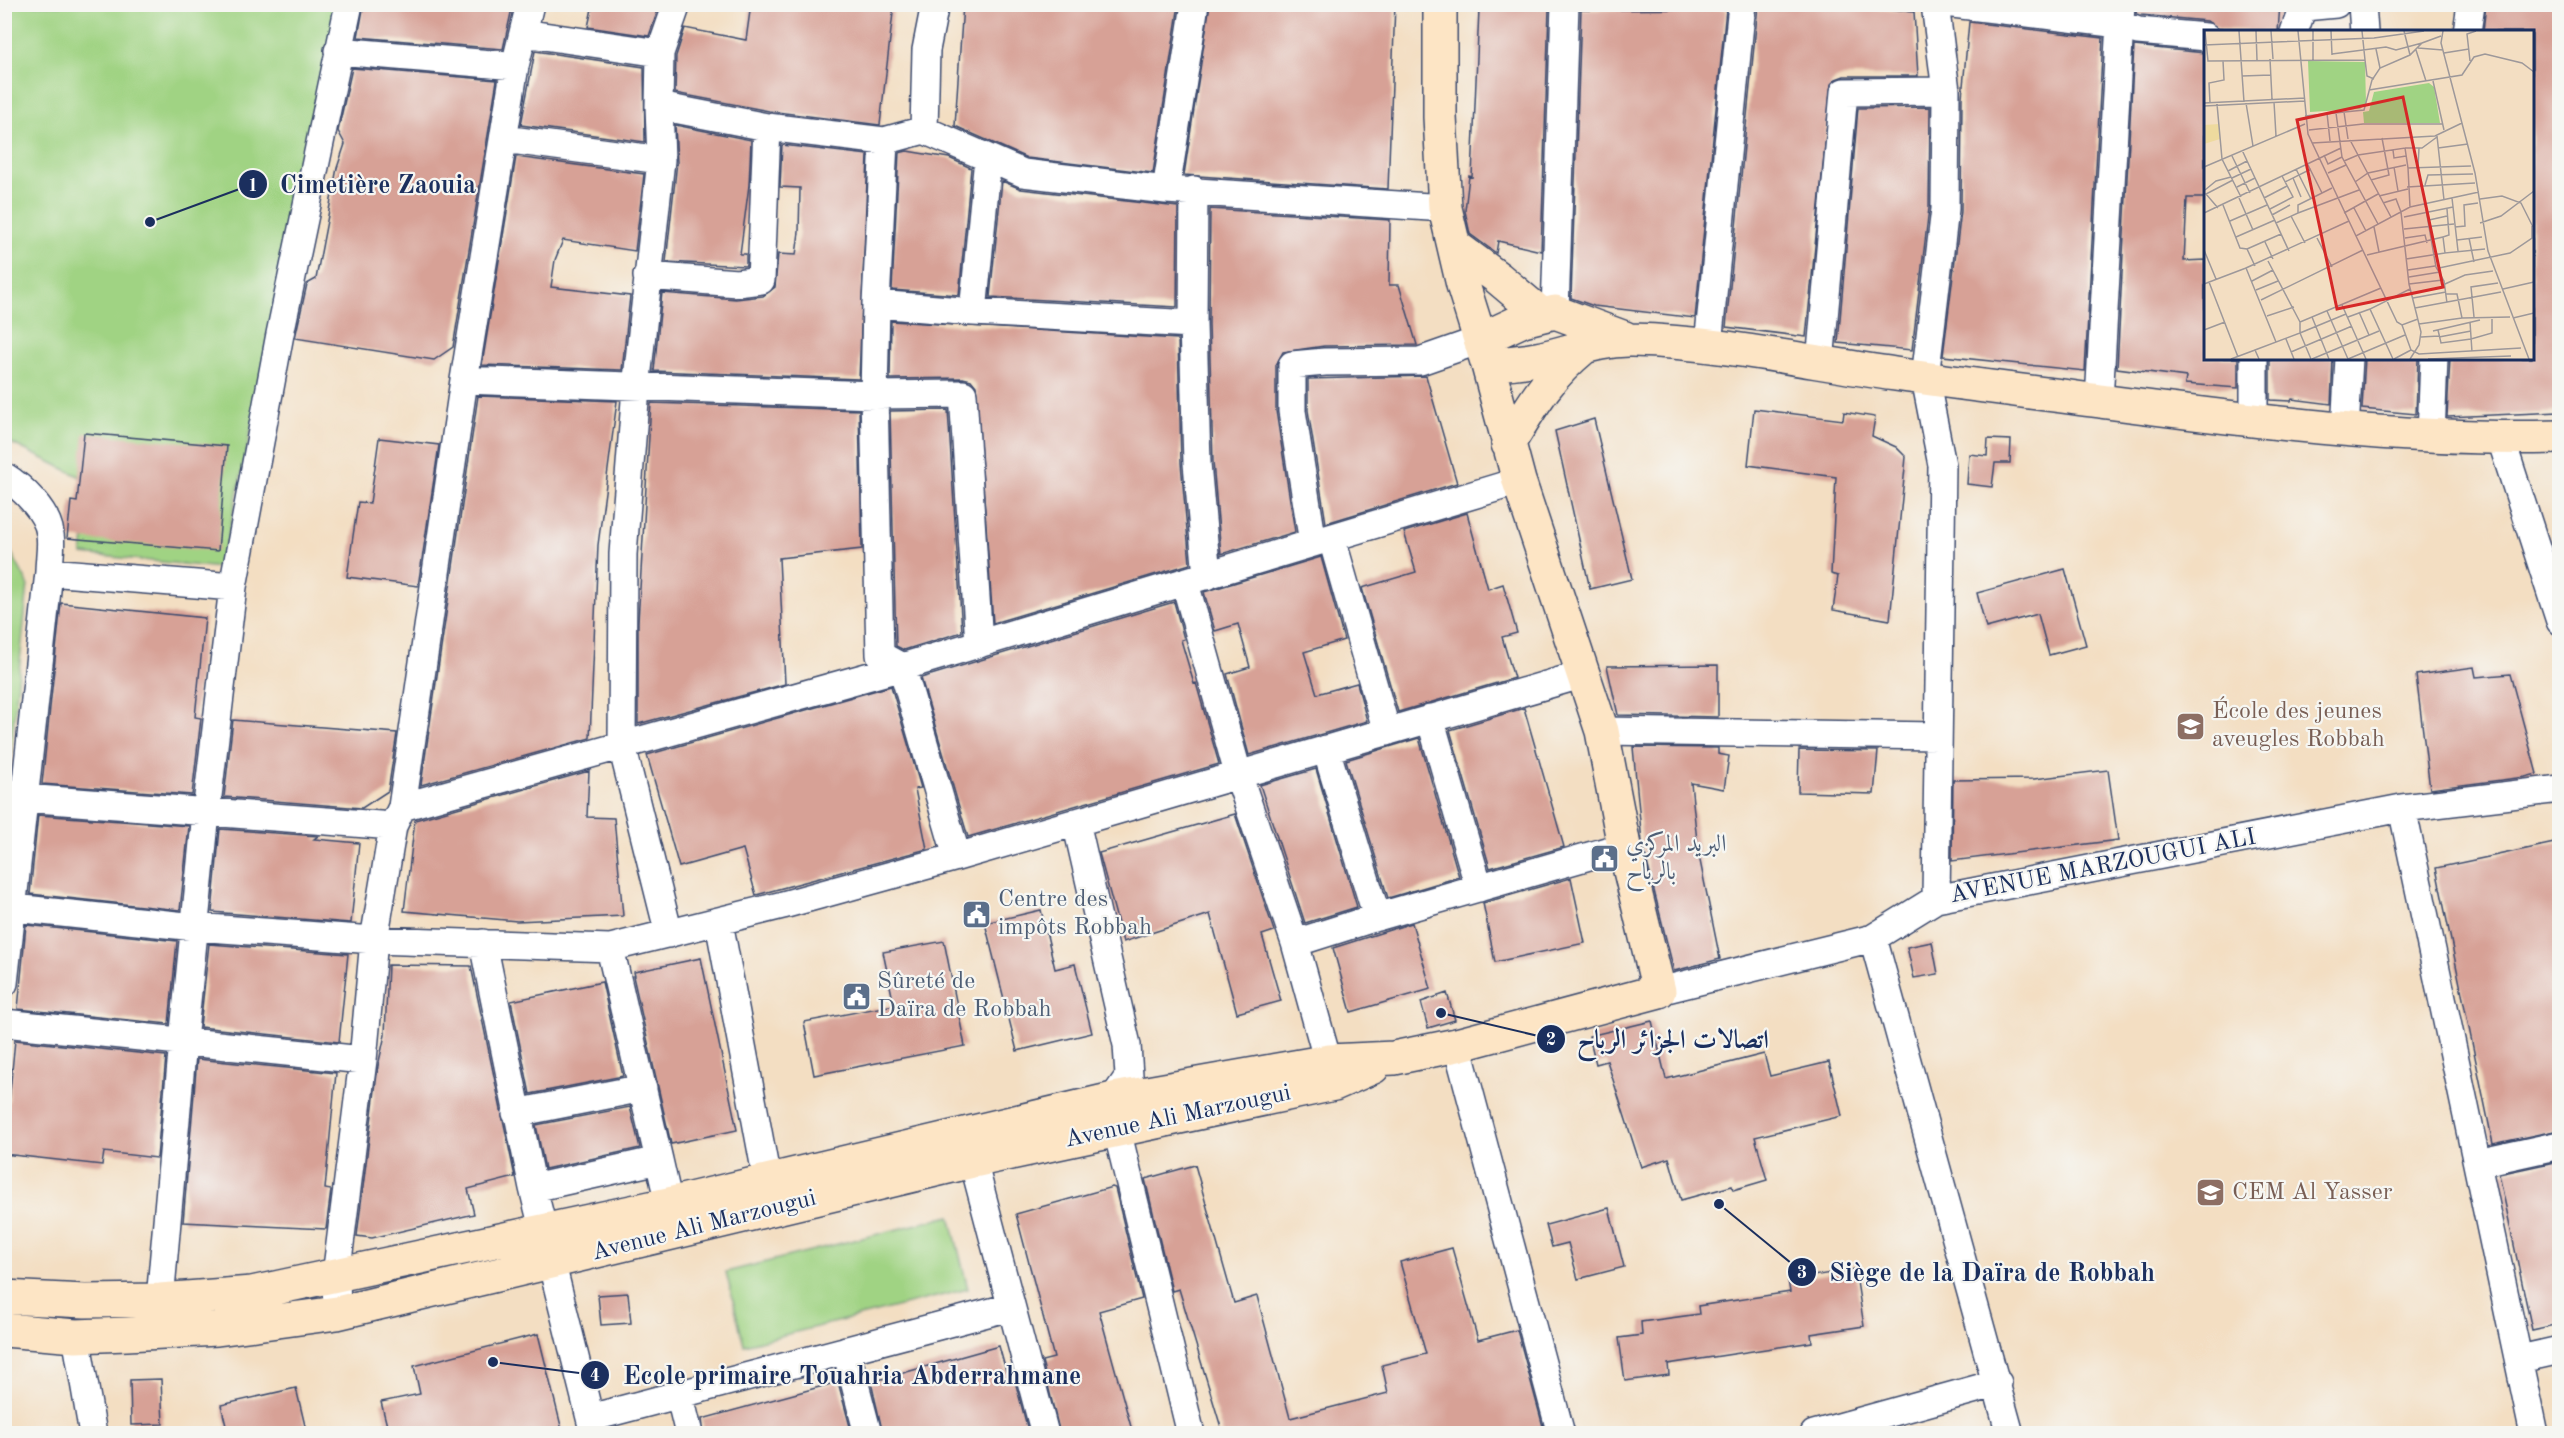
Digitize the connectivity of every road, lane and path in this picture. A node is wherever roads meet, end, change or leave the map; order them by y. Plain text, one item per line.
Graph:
1 (349, 4) edge
2 (530, 4) edge
3 (677, 4) edge
4 (935, 4) edge
5 (1195, 4) edge
6 (1440, 4) edge
7 (1565, 4) edge
8 (1742, 4) edge
9 (1935, 4) edge
10 (1953, 4) edge
11 (2336, 4) edge
12 (2362, 4) edge
13 (2471, 4) edge
14 (2120, 14) edge
15 (2301, 14) edge
16 (2364, 30) edge
17 (2468, 30) edge
18 (523, 33) junction
19 (2204, 37) edge
20 (338, 51) junction
21 (660, 53) junction
22 (515, 66) junction
23 (1946, 91) junction
24 (659, 106) junction
25 (766, 127) junction
26 (924, 130) junction
27 (504, 139) junction
28 (884, 141) junction
29 (988, 158) junction
30 (661, 160) junction
31 (1166, 190) junction
32 (1194, 190) junction
33 (1445, 208) junction
34 (1455, 247) junction
35 (647, 276) junction
36 (876, 304) junction
37 (972, 312) junction
38 (1549, 314) junction
39 (1193, 324) junction
40 (1629, 339) junction
41 (1588, 344) junction
42 (1708, 345) junction
43 (1476, 351) junction
44 (2254, 360) edge
45 (2349, 360) edge
46 (2434, 360) edge
47 (1820, 363) junction
48 (1925, 378) junction
49 (465, 380) junction
50 (636, 388) junction
51 (874, 395) junction
52 (2099, 400) junction
53 (2254, 422) junction
54 (2345, 431) junction
55 (2431, 436) junction
56 (2559, 437) edge
57 (2501, 439) junction
58 (1508, 444) junction
59 (4, 476) edge
60 (1519, 481) junction
61 (1323, 541) junction
62 (49, 572) junction
63 (1196, 580) junction
64 (233, 588) junction
65 (2559, 621) edge
66 (979, 644) junction
67 (902, 667) junction
68 (1584, 675) junction
69 (1430, 718) junction
70 (1602, 731) junction
71 (1387, 732) junction
72 (1938, 736) junction
73 (622, 746) junction
74 (1326, 749) junction
75 (1239, 777) junction
76 (2559, 789) edge
77 (24, 798) junction
78 (2402, 808) junction
79 (206, 813) junction
80 (398, 817) junction
81 (1076, 822) junction
82 (1624, 846) junction
83 (957, 857) junction
84 (1479, 888) junction
85 (1936, 899) junction
86 (14, 908) junction
87 (1377, 917) junction
88 (719, 922) junction
89 (195, 927) junction
90 (669, 934) junction
91 (1873, 938) junction
92 (374, 940) junction
93 (483, 943) junction
94 (1295, 943) junction
95 (610, 948) junction
96 (4, 983) edge
97 (1659, 990) junction
98 (4, 1023) edge
99 (183, 1041) junction
100 (1457, 1045) junction
101 (363, 1059) junction
102 (1331, 1073) junction
103 (643, 1088) junction
104 (516, 1113) junction
105 (1115, 1114) junction
106 (2559, 1145) edge
107 (659, 1160) junction
108 (973, 1161) junction
109 (2478, 1163) junction
110 (767, 1180) junction
111 (533, 1188) junction
112 (669, 1204) junction
113 (544, 1231) junction
114 (553, 1262) junction
115 (336, 1276) junction
116 (4, 1297) edge
117 (160, 1300) junction
118 (1010, 1307) junction
119 (337, 1313) junction
120 (4, 1330) edge
121 (76, 1336) junction
122 (846, 1350) junction
123 (2559, 1350) edge
124 (2520, 1359) junction
125 (1998, 1383) junction
126 (679, 1393) junction
127 (592, 1426) edge
128 (93, 1434) edge
129 (689, 1434) edge
130 (868, 1434) edge
131 (1045, 1434) edge
132 (1191, 1434) edge
133 (1561, 1434) edge
134 (1814, 1434) edge
135 (2010, 1434) edge
136 (2534, 1434) edge

1 - 20 street
2 - 18 street
3 - 21 street
4 - 26 street
5 - 31 street
6 - 33 main road
7 - 38 street
8 - 42 street
9 - 23 street
10 - 14 street
11 - 15 street
12 - 16 street
13 - 17 street
14 - 19 street
14 - 52 street
18 - 21 street
18 - 22 street
20 - 22 street
20 - 64 street
21 - 24 street
22 - 27 street
23 - 47 street
23 - 48 street
24 - 25 street
24 - 30 street
25 - 28 street
25 - 35 street
26 - 28 street
26 - 29 street
27 - 30 street
27 - 49 street
28 - 36 street
29 - 31 street
29 - 37 street
30 - 35 street
31 - 32 street
32 - 33 street
32 - 39 street
33 - 34 main road
34 - 38 main road
34 - 43 main road
35 - 50 street
36 - 37 street
36 - 51 street
37 - 39 street
38 - 40 main road
38 - 43 main road
39 - 63 street
40 - 41 main road
40 - 42 main road
41 - 43 main road
41 - 58 main road
42 - 47 main road
43 - 58 main road
43 - 61 street
44 - 53 street
45 - 54 street
46 - 55 street
47 - 48 main road
48 - 52 main road
48 - 72 street
49 - 50 street
49 - 80 street
50 - 51 street
50 - 73 street
51 - 66 street
51 - 67 street
52 - 53 main road
53 - 54 main road
54 - 55 main road
55 - 57 main road
56 - 57 main road
57 - 65 street
58 - 60 main road
59 - 62 street
60 - 61 street
60 - 68 main road
61 - 63 street
61 - 71 street
62 - 64 street
62 - 77 street
63 - 66 street
63 - 75 street
64 - 79 street
66 - 67 street
67 - 73 street
67 - 83 street
68 - 69 street
68 - 70 main road
69 - 71 street
69 - 84 street
70 - 72 street
70 - 82 main road
71 - 74 street
72 - 85 street
73 - 80 street
73 - 90 street
74 - 75 street
74 - 87 street
75 - 81 street
75 - 94 street
76 - 78 street, AVENUE MARZOUGUI ALI
77 - 79 street
77 - 86 street
78 - 85 street, AVENUE MARZOUGUI ALI
78 - 109 street
79 - 80 street
79 - 89 street
80 - 92 street
81 - 83 street
81 - 105 street
82 - 84 street
82 - 97 main road
83 - 88 street
84 - 87 street
85 - 91 street, AVENUE MARZOUGUI ALI
86 - 89 street
86 - 96 street
87 - 94 street
88 - 90 street
88 - 110 street
89 - 92 street
89 - 99 street
90 - 95 street
91 - 97 street, AVENUE MARZOUGUI ALI
91 - 125 street
92 - 93 street
92 - 101 street
93 - 95 street
93 - 104 street
94 - 102 street
95 - 103 street
97 - 100 main road, Avenue Ali Marzougui
98 - 99 street
99 - 101 street
99 - 117 street
100 - 102 main road, Avenue Ali Marzougui
100 - 133 street
101 - 115 street
102 - 105 main road, Avenue Ali Marzougui
103 - 104 street
103 - 107 street
104 - 111 street
105 - 108 main road, Avenue Ali Marzougui
105 - 110 main road, Avenue Ali Marzougui
105 - 132 street
106 - 109 street
107 - 111 street
107 - 112 street
108 - 114 main road, Avenue Ali Marzougui
108 - 118 street
109 - 124 street
110 - 112 main road, Avenue Ali Marzougui
111 - 113 street
112 - 113 main road, Avenue Ali Marzougui
113 - 114 street
113 - 115 main road, Avenue Ali Marzougui
114 - 119 main road, Avenue Ali Marzougui
114 - 127 street
115 - 117 main road, Avenue Ali Marzougui
115 - 119 street
116 - 117 main road, Avenue Ali Marzougui
118 - 122 street
118 - 131 street
119 - 121 main road, Avenue Ali Marzougui
120 - 121 main road, Avenue Ali Marzougui
121 - 128 street
122 - 126 street
122 - 130 street
123 - 124 street
124 - 136 street
125 - 134 street
125 - 135 street
126 - 127 street
126 - 129 street

